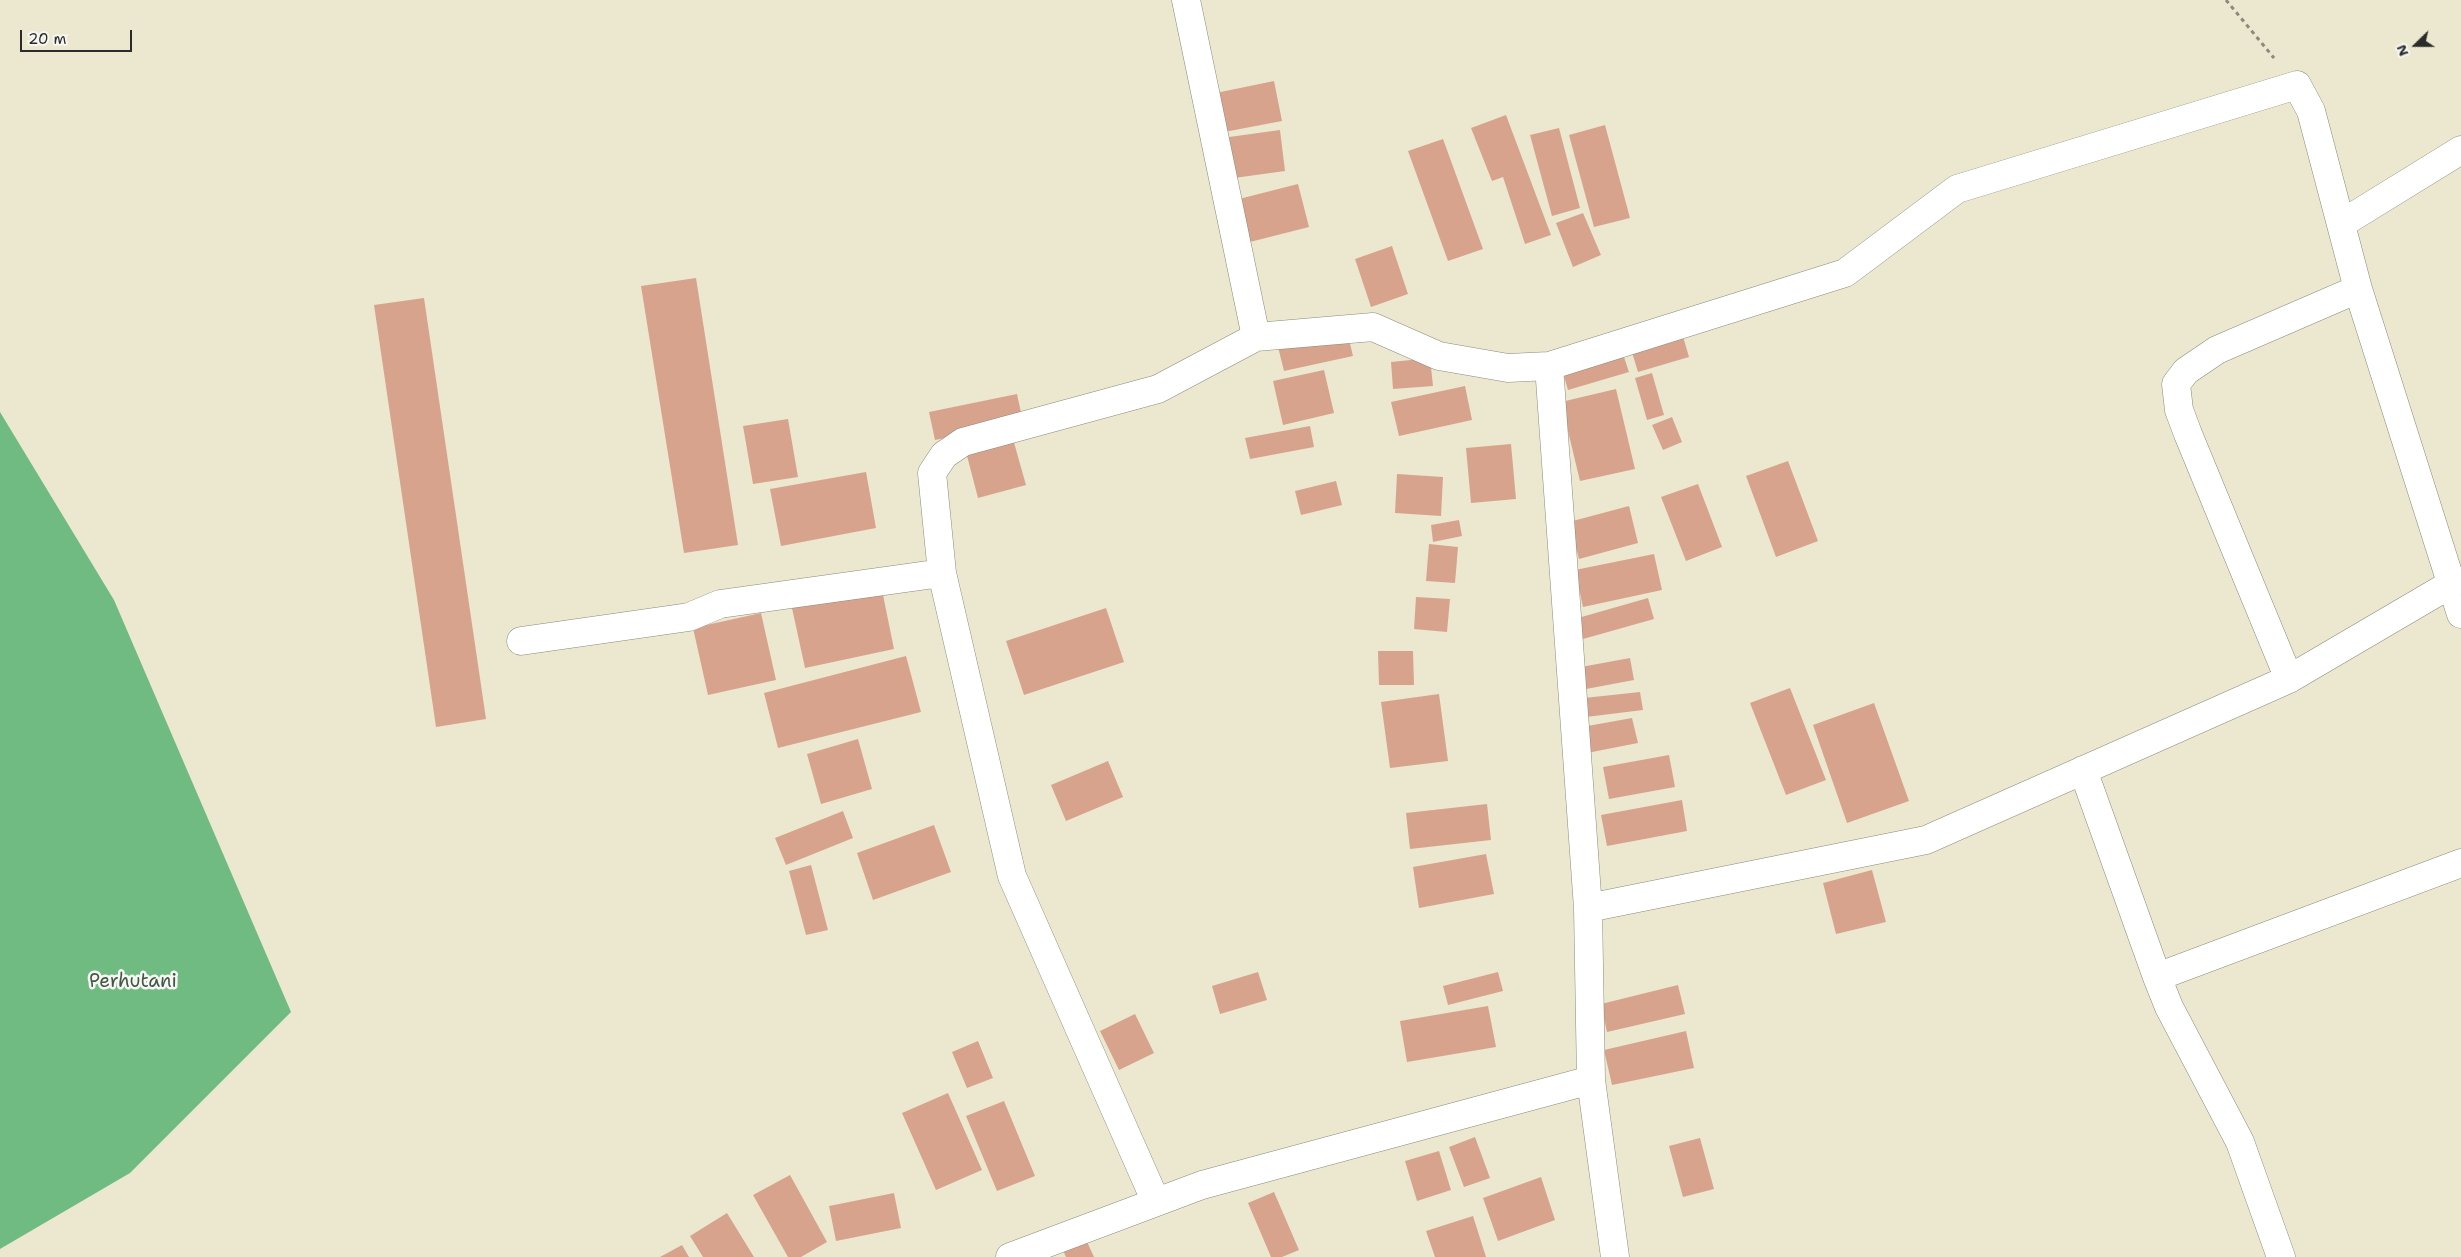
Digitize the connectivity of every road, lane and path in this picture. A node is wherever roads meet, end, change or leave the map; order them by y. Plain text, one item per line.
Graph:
1 (1186, 0) edge
2 (2226, 0) edge
3 (2297, 85) junction
4 (2461, 150) edge
5 (2341, 224) junction
6 (2358, 289) junction
7 (1256, 337) junction
8 (1549, 366) junction
9 (942, 574) junction
10 (2456, 582) edge
11 (2461, 614) edge
12 (521, 641) dead end
13 (2289, 679) junction
14 (2083, 770) junction
15 (2461, 863) edge
16 (1588, 908) junction
17 (2157, 977) junction
18 (1591, 1080) junction
19 (1156, 1202) junction
20 (1010, 1257) edge
21 (1615, 1257) edge
22 (2281, 1257) edge

1 - 7 street
2 - 3 path
3 - 5 street
3 - 8 street
4 - 5 street
5 - 6 street
6 - 10 street
6 - 13 street
7 - 8 street
7 - 9 street
8 - 16 street
9 - 12 street
9 - 19 street
10 - 11 street
10 - 13 street
13 - 14 street
14 - 16 street
14 - 17 street
15 - 17 street
16 - 18 street
17 - 22 street
18 - 19 street
18 - 21 street
19 - 20 street

